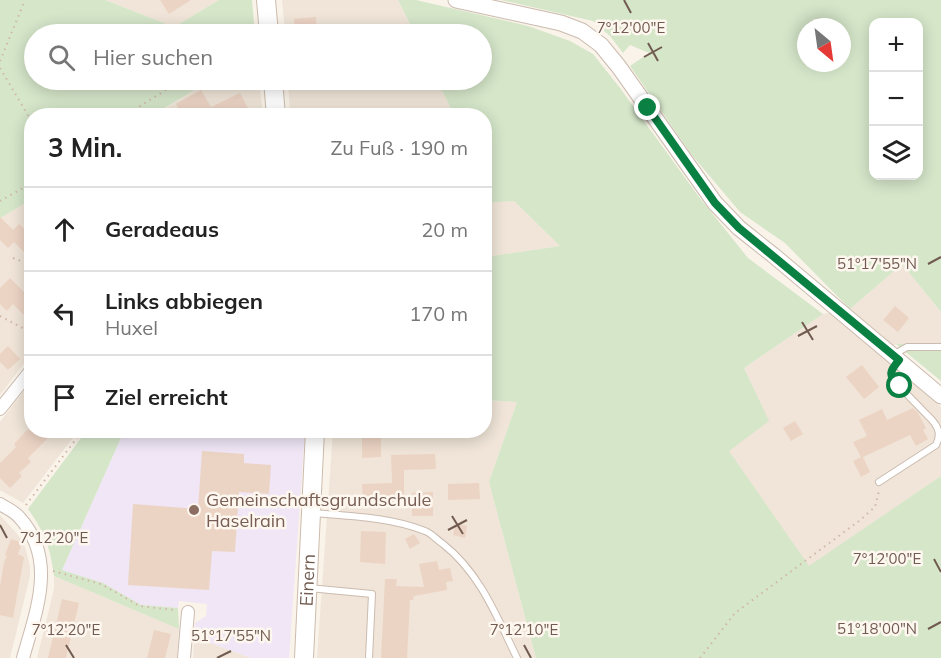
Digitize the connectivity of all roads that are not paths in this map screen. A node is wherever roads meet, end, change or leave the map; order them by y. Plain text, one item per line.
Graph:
1 (266, 0) edge
2 (456, 0) edge
3 (267, 24) edge
4 (274, 90) edge
5 (275, 108) edge
6 (941, 347) edge
7 (896, 358) junction
8 (24, 379) edge
9 (941, 396) edge
10 (0, 409) edge
11 (315, 438) edge
12 (879, 482) road end
13 (0, 504) edge
14 (311, 513) junction
15 (307, 588) junction
16 (188, 612) road end
17 (23, 658) edge
18 (184, 658) edge
19 (304, 658) edge
20 (369, 658) edge
21 (517, 658) edge

1 - 3 main road
2 - 7 street
4 - 5 main road
6 - 7 lane
7 - 9 street
7 - 12 lane
8 - 10 street
11 - 14 main road, Einern
13 - 17 street
14 - 15 main road, Einern
14 - 21 lane
15 - 19 main road, Einern
15 - 20 lane
16 - 18 street

